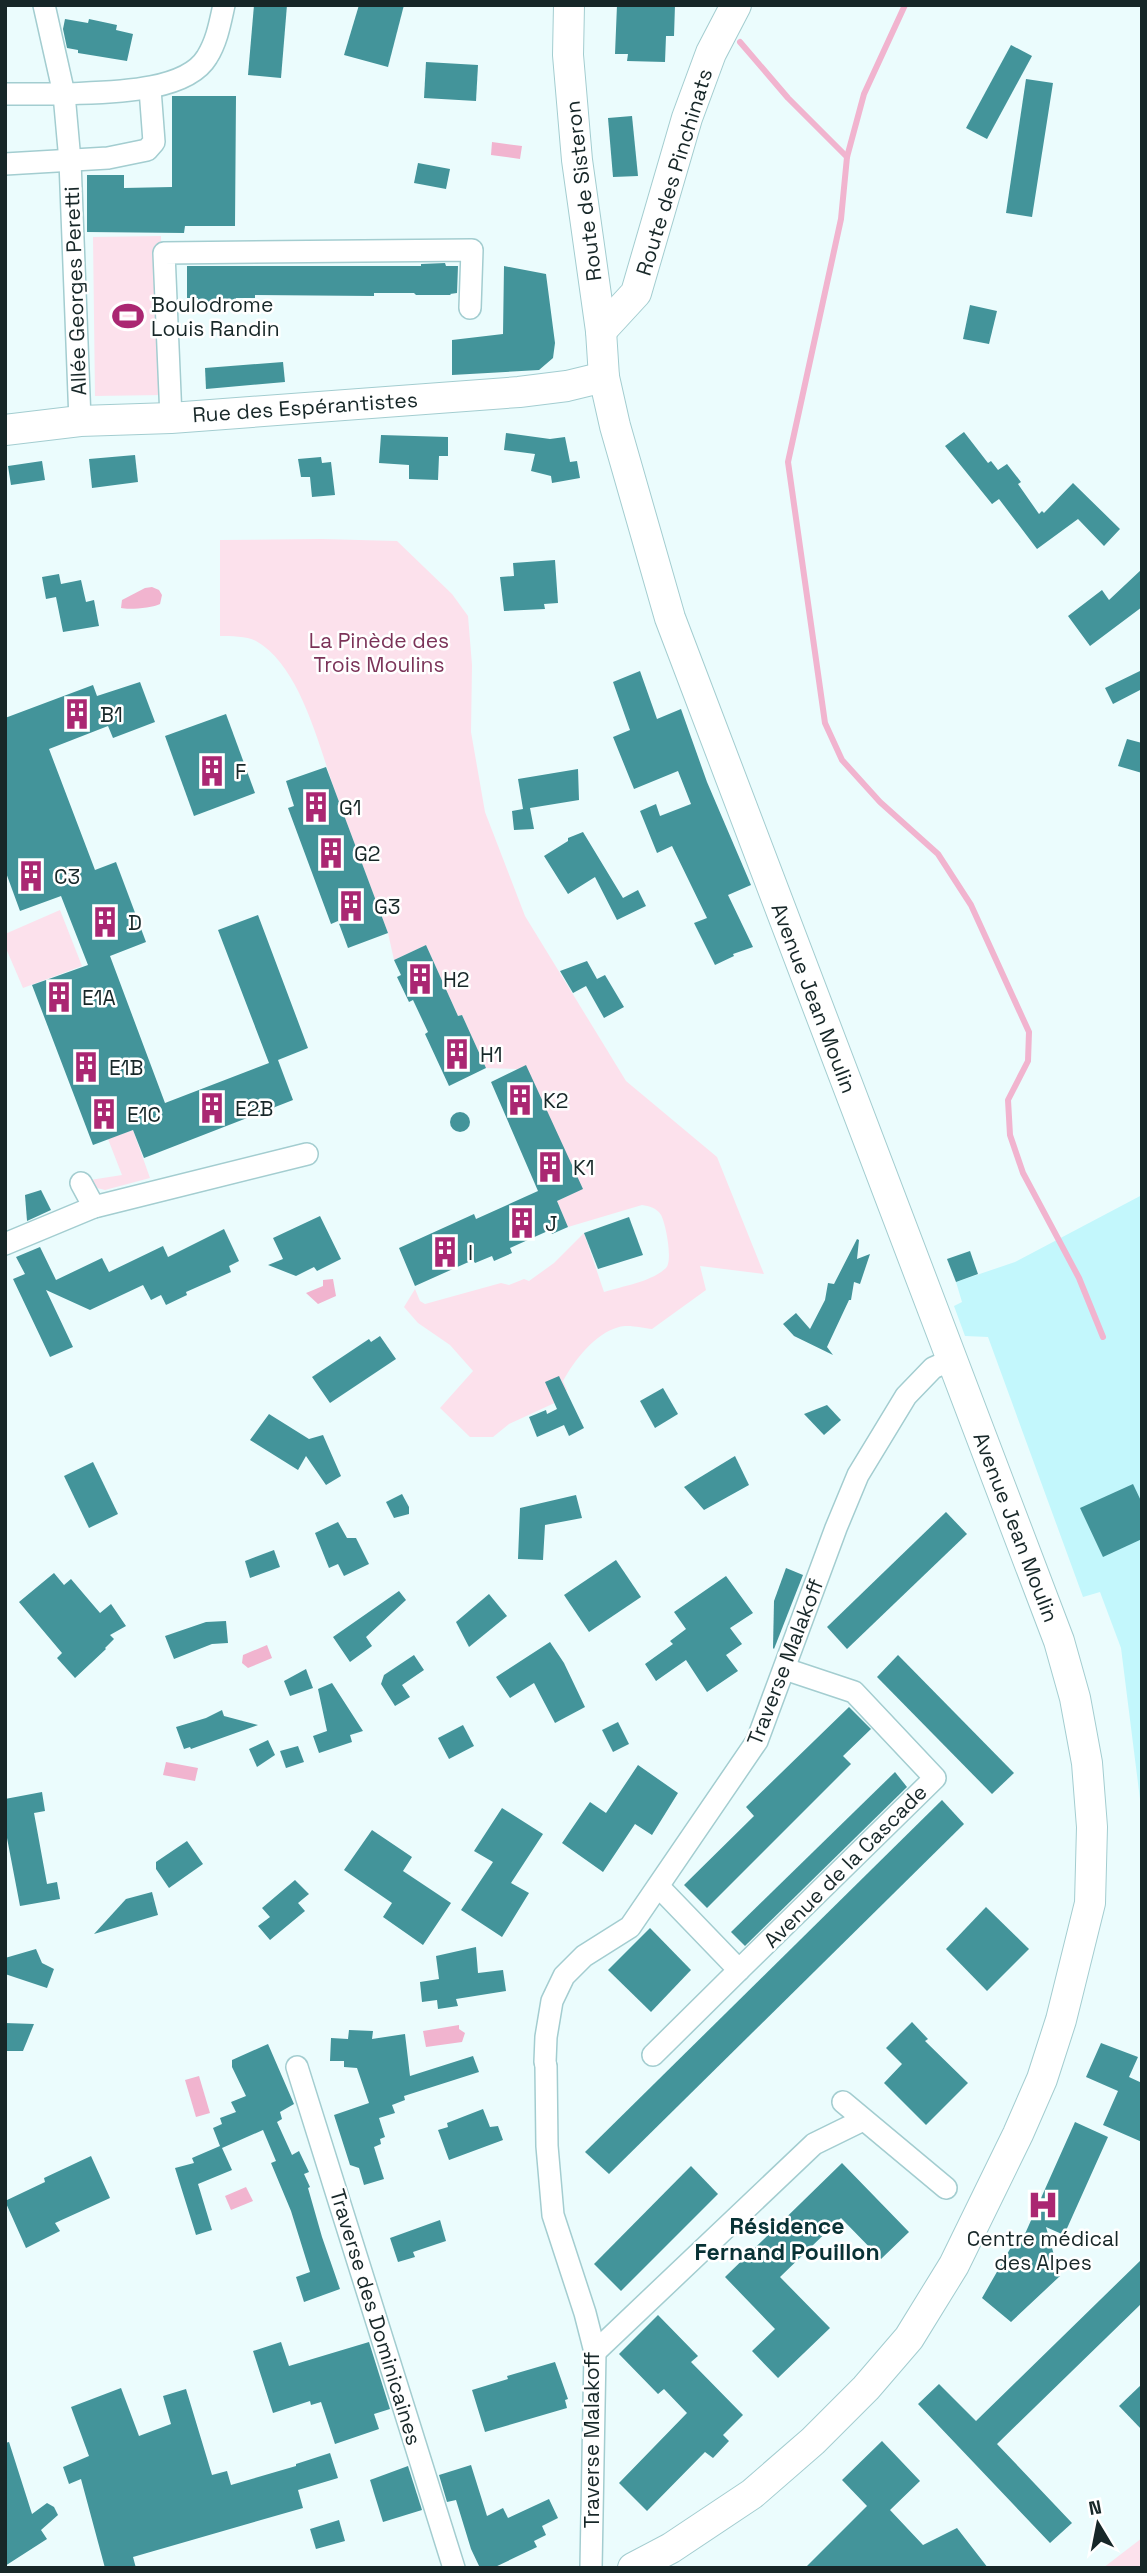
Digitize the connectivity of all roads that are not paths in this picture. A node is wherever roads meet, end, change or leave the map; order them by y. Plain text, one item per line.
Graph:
1 (44, 5) edge
2 (224, 5) edge
3 (569, 5) edge
4 (735, 7) edge
5 (150, 89) junction
6 (5, 94) edge
7 (64, 94) junction
8 (70, 161) junction
9 (5, 164) edge
10 (470, 308) dead end
11 (601, 331) junction
12 (604, 377) junction
13 (171, 418) junction
14 (80, 421) junction
15 (5, 430) edge
16 (307, 1153) dead end
17 (81, 1183) dead end
18 (94, 1207) junction
19 (5, 1244) edge
20 (953, 1359) junction
21 (785, 1669) junction
22 (659, 1887) junction
23 (739, 1970) junction
24 (653, 2055) dead end
25 (297, 2067) dead end
26 (843, 2102) dead end
27 (863, 2120) junction
28 (946, 2188) dead end
29 (594, 2353) junction
30 (454, 2568) edge
31 (591, 2568) edge
32 (633, 2568) edge

1 - 7 street, Allée Georges Peretti
2 - 5 street
3 - 11 main road, Route de Sisteron
4 - 11 main road, Route des Pinchinats
5 - 7 street
5 - 8 street
6 - 7 street
7 - 8 street, Allée Georges Peretti
8 - 9 street, Allée Georges Peretti
8 - 14 street, Allée Georges Peretti
10 - 13 street
11 - 12 main road, Route de Sisteron
12 - 13 main road, Rue des Espérantistes
12 - 20 main road, Avenue Jean Moulin
13 - 14 main road, Rue des Espérantistes
14 - 15 main road, Rue des Espérantistes
16 - 18 street
17 - 18 street
18 - 19 street
20 - 21 street, Traverse Malakoff
20 - 32 main road, Avenue Jean Moulin
21 - 22 street, Traverse Malakoff
21 - 23 street, Avenue de la Cascade
22 - 23 street
22 - 29 street, Traverse Malakoff
23 - 24 street, Avenue de la Cascade
25 - 30 street, Traverse des Dominicaines
26 - 27 street
27 - 28 street
27 - 29 street
29 - 31 street, Traverse Malakoff

